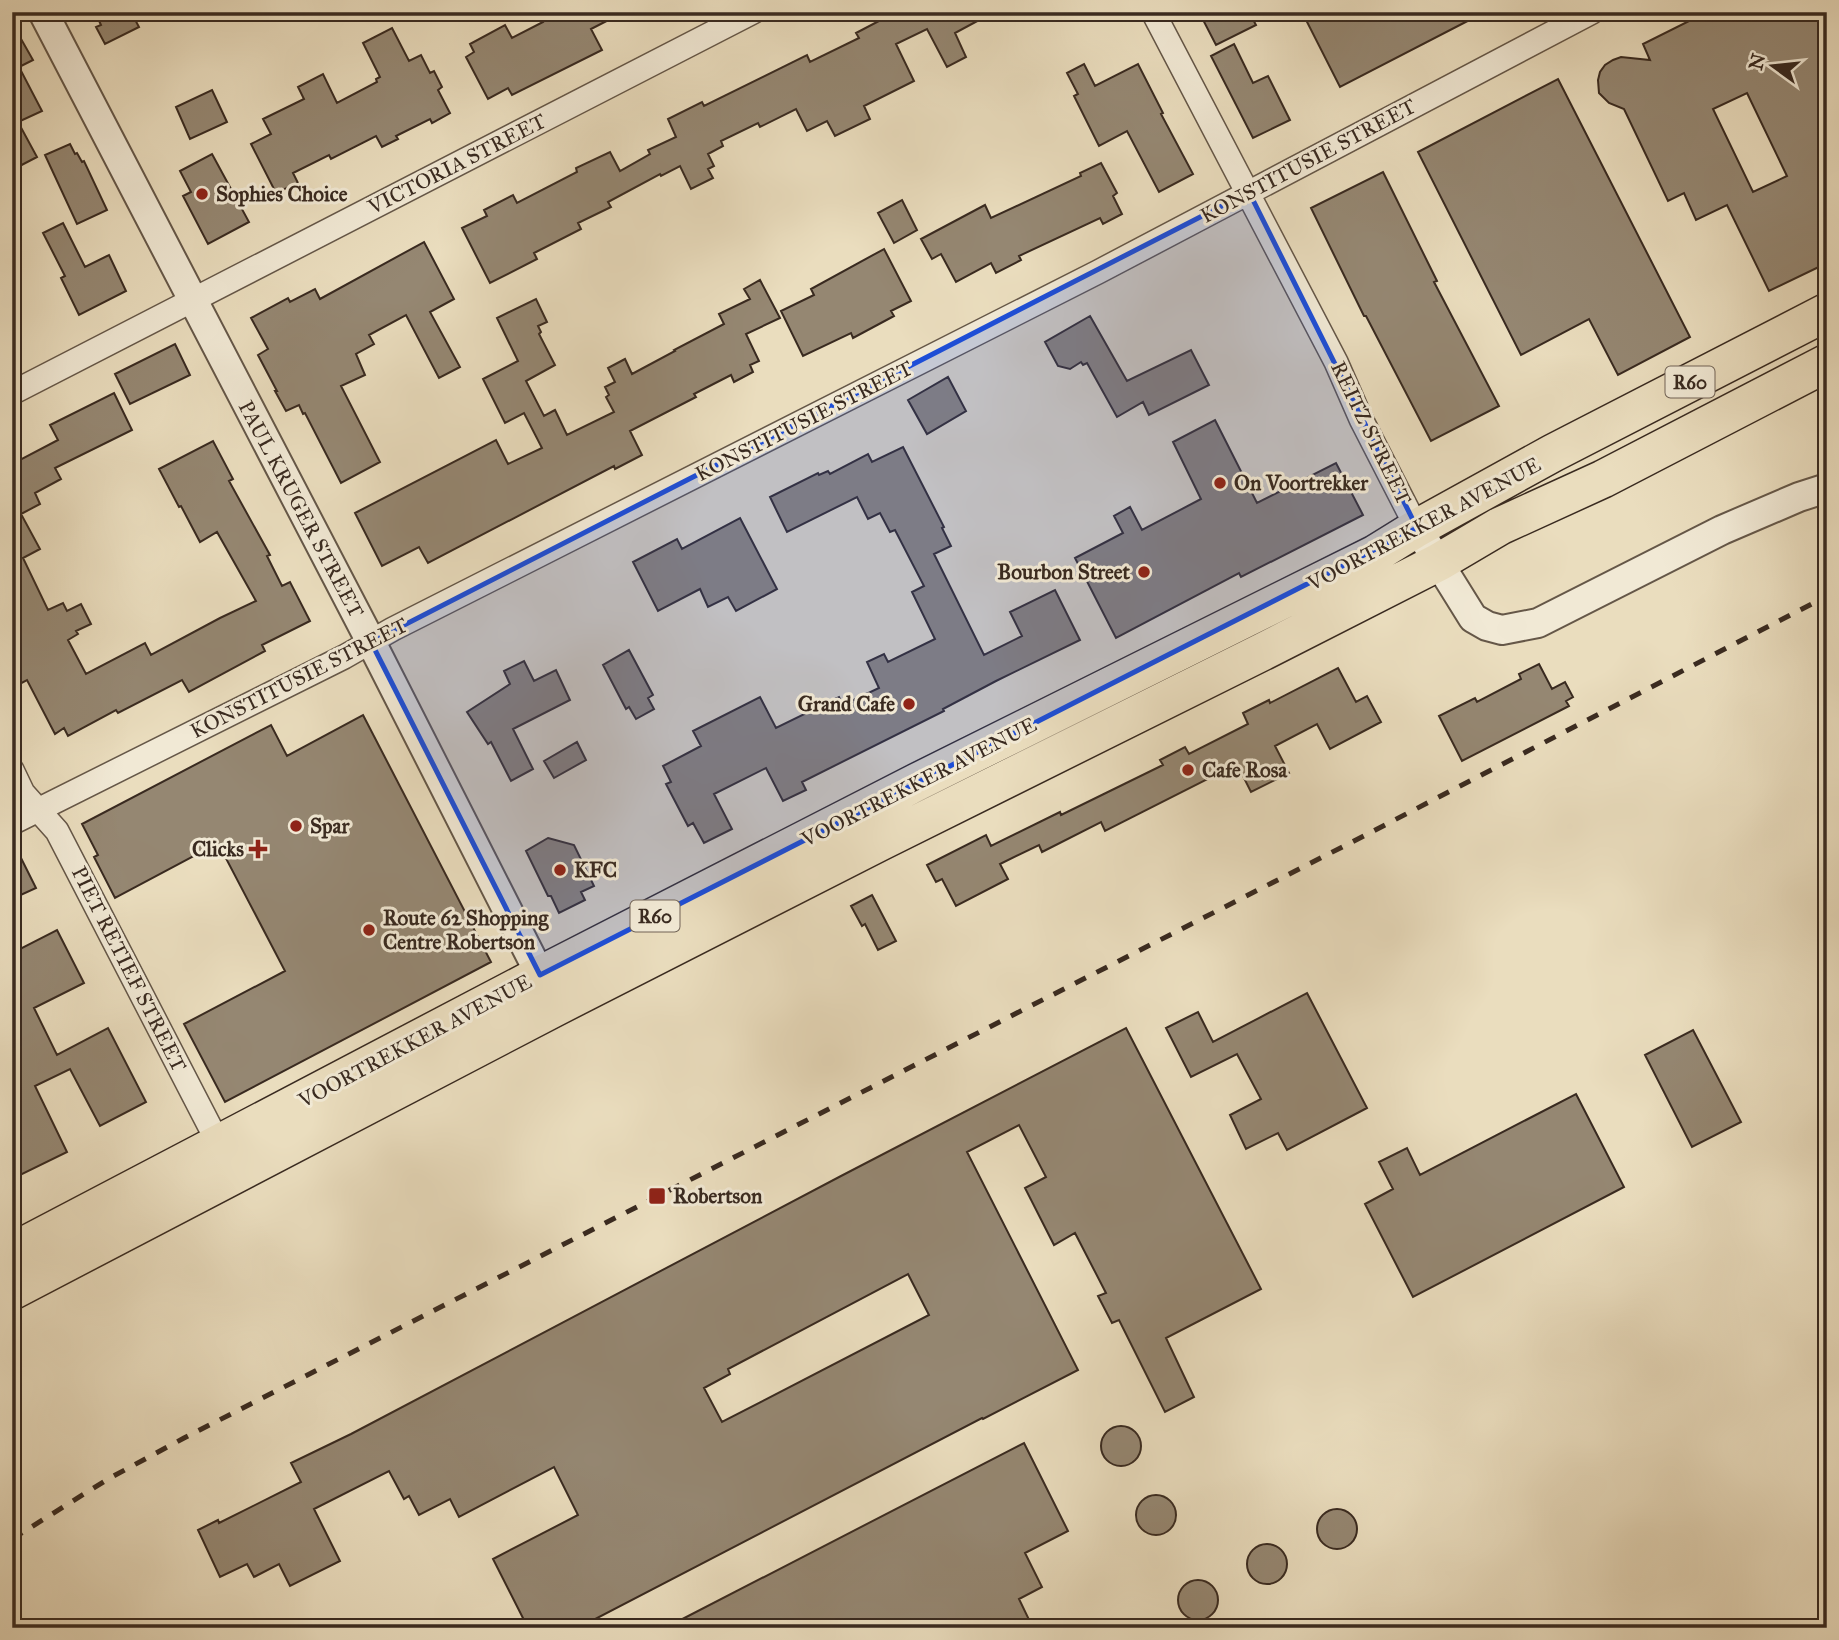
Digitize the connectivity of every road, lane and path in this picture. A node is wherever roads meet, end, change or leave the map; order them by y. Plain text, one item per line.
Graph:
1 (43, 12) edge
2 (753, 12) edge
3 (1153, 12) edge
4 (1592, 12) edge
5 (1249, 192) junction
6 (193, 301) junction
7 (1827, 313) edge
8 (1745, 354) junction
9 (1827, 363) edge
10 (12, 393) edge
11 (1768, 394) junction
12 (1610, 424) junction
13 (1629, 465) junction
14 (1827, 488) edge
15 (1417, 528) junction
16 (1439, 562) junction
17 (371, 642) junction
18 (12, 771) edge
19 (38, 810) junction
20 (12, 823) edge
21 (540, 975) junction
22 (556, 1007) junction
23 (219, 1143) junction
24 (235, 1176) junction
25 (12, 1252) edge
26 (12, 1291) edge

1 - 6 street, PAUL KRUGER STREET
2 - 6 street, VICTORIA STREET
3 - 5 street, REITZ STREET
4 - 5 street, KONSTITUSIE STREET
5 - 15 street, REITZ STREET
5 - 17 street, KONSTITUSIE STREET
6 - 10 street, VICTORIA STREET
6 - 17 street, PAUL KRUGER STREET
7 - 8 main road, VOORTREKKER AVENUE / R60
8 - 11 main road
8 - 12 main road, VOORTREKKER AVENUE / R60
9 - 11 main road, VOORTREKKER AVENUE / R60
11 - 13 main road, VOORTREKKER AVENUE / R60
12 - 13 main road
12 - 15 main road, VOORTREKKER AVENUE / R60
13 - 16 main road, VOORTREKKER AVENUE / R60
14 - 16 street, REITZ STREET
15 - 16 street, REITZ STREET
15 - 21 main road, VOORTREKKER AVENUE / R60
16 - 22 main road, VOORTREKKER AVENUE / R60
17 - 19 street, KONSTITUSIE STREET
17 - 21 street, PAUL KRUGER STREET
18 - 19 street, PIET RETIEF STREET
19 - 20 street, KONSTITUSIE STREET
19 - 23 street, PIET RETIEF STREET
21 - 22 street, PAUL KRUGER STREET
21 - 23 main road, VOORTREKKER AVENUE / R60
22 - 24 main road, VOORTREKKER AVENUE / R60
23 - 24 street, PIET RETIEF STREET
23 - 25 main road, VOORTREKKER AVENUE / R60
24 - 26 main road, VOORTREKKER AVENUE / R60

